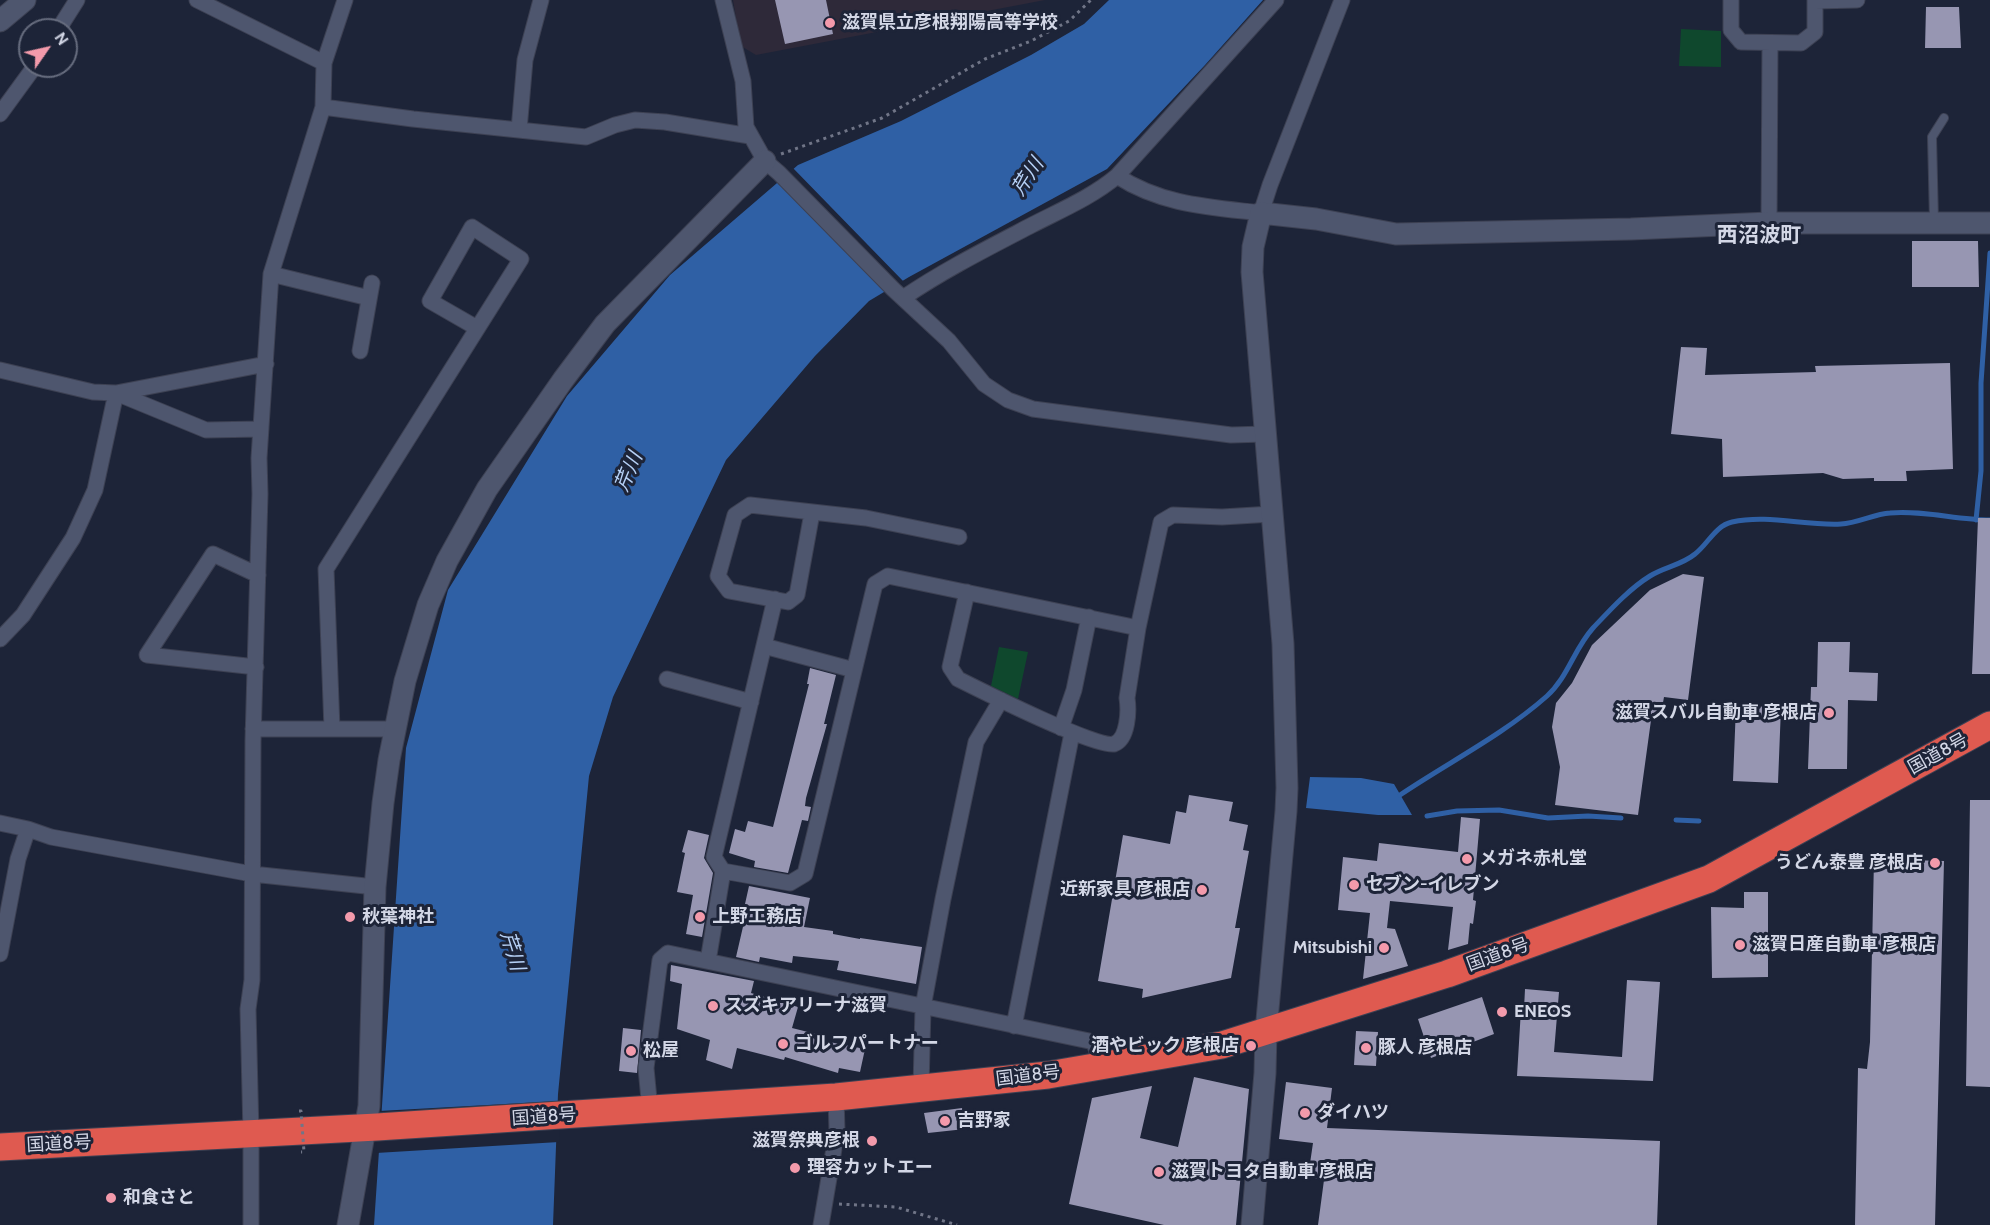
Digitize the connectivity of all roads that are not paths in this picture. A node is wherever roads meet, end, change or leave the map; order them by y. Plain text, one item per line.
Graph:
1 (25, 0) edge
2 (77, 0) edge
3 (197, 0) edge
4 (345, 0) edge
5 (541, 0) edge
6 (723, 0) edge
7 (1276, 0) edge
8 (1342, 0) edge
9 (1731, 0) edge
10 (1857, 0) edge
11 (1815, 1) edge
12 (66, 18) edge
13 (0, 21) edge
14 (1770, 43) junction
15 (324, 63) junction
16 (26, 78) edge
17 (324, 107) junction
18 (0, 114) edge
19 (1944, 118) dead end
20 (519, 130) junction
21 (750, 136) junction
22 (772, 167) junction
23 (1117, 176) junction
24 (1261, 213) junction
25 (1934, 222) junction
26 (1769, 223) junction
27 (1990, 223) edge
28 (271, 274) junction
29 (898, 294) junction
30 (477, 328) junction
31 (360, 351) dead end
32 (266, 364) junction
33 (0, 370) edge
34 (116, 393) junction
35 (261, 429) junction
36 (1266, 434) junction
37 (812, 513) junction
38 (1272, 514) junction
39 (959, 537) dead end
40 (258, 575) junction
41 (967, 592) junction
42 (776, 599) junction
43 (1089, 617) junction
44 (1138, 628) junction
45 (0, 639) edge
46 (764, 646) junction
47 (256, 667) junction
48 (854, 670) junction
49 (667, 679) dead end
50 (1001, 700) junction
51 (751, 702) junction
52 (1990, 725) edge
53 (254, 729) junction
54 (332, 729) junction
55 (395, 729) junction
56 (1066, 730) junction
57 (0, 823) edge
58 (28, 829) junction
59 (723, 871) junction
60 (252, 874) junction
61 (375, 887) junction
62 (5, 892) edge
63 (0, 954) edge
64 (708, 961) junction
65 (923, 1006) junction
66 (1014, 1026) junction
67 (1266, 1031) junction
68 (1101, 1065) junction
69 (921, 1088) junction
70 (836, 1097) junction
71 (650, 1110) junction
72 (371, 1127) junction
73 (251, 1134) junction
74 (0, 1147) edge
75 (251, 1225) edge
76 (348, 1225) edge
77 (821, 1225) edge
78 (1252, 1225) edge

1 - 13 street
2 - 12 street
3 - 15 street
4 - 15 street
5 - 20 street
6 - 21 street
7 - 23 street
8 - 24 street
9 - 14 street
10 - 11 street
11 - 14 street
14 - 26 street
15 - 17 street
16 - 18 street
17 - 20 street
17 - 28 street
19 - 25 lane
20 - 21 street
21 - 22 street
22 - 29 street
22 - 55 street
23 - 24 street
23 - 29 street
24 - 26 street
24 - 36 street
25 - 26 street
25 - 27 street
28 - 31 street
28 - 32 street
29 - 36 street
30 - 30 street
30 - 54 street
32 - 34 street
32 - 35 street
33 - 34 street
34 - 35 street
34 - 45 street
35 - 40 street
36 - 38 street
37 - 39 street
37 - 42 street
37 - 42 street
38 - 44 street
38 - 67 street
40 - 47 street
40 - 47 street
41 - 43 street
41 - 48 street
41 - 50 street
42 - 46 street
43 - 44 street
43 - 56 street
44 - 56 street
46 - 48 street
46 - 51 street
47 - 53 street
48 - 59 street
49 - 51 street
50 - 56 street
50 - 65 street
51 - 59 street
52 - 67 highway, 国道8号
53 - 54 street
53 - 60 street
54 - 55 street
55 - 61 street
56 - 66 street
57 - 58 street
58 - 60 street
58 - 62 street
59 - 64 street
60 - 61 street
60 - 73 street
61 - 72 street
62 - 63 street
64 - 65 street
64 - 71 street
65 - 66 street
65 - 69 street
66 - 68 street
67 - 68 highway, 国道8号
67 - 78 street
68 - 69 highway, 国道8号
69 - 70 highway, 国道8号
70 - 71 highway, 国道8号
70 - 77 street
71 - 72 highway, 国道8号
72 - 73 highway, 国道8号
72 - 76 street
73 - 74 highway, 国道8号
73 - 75 street

